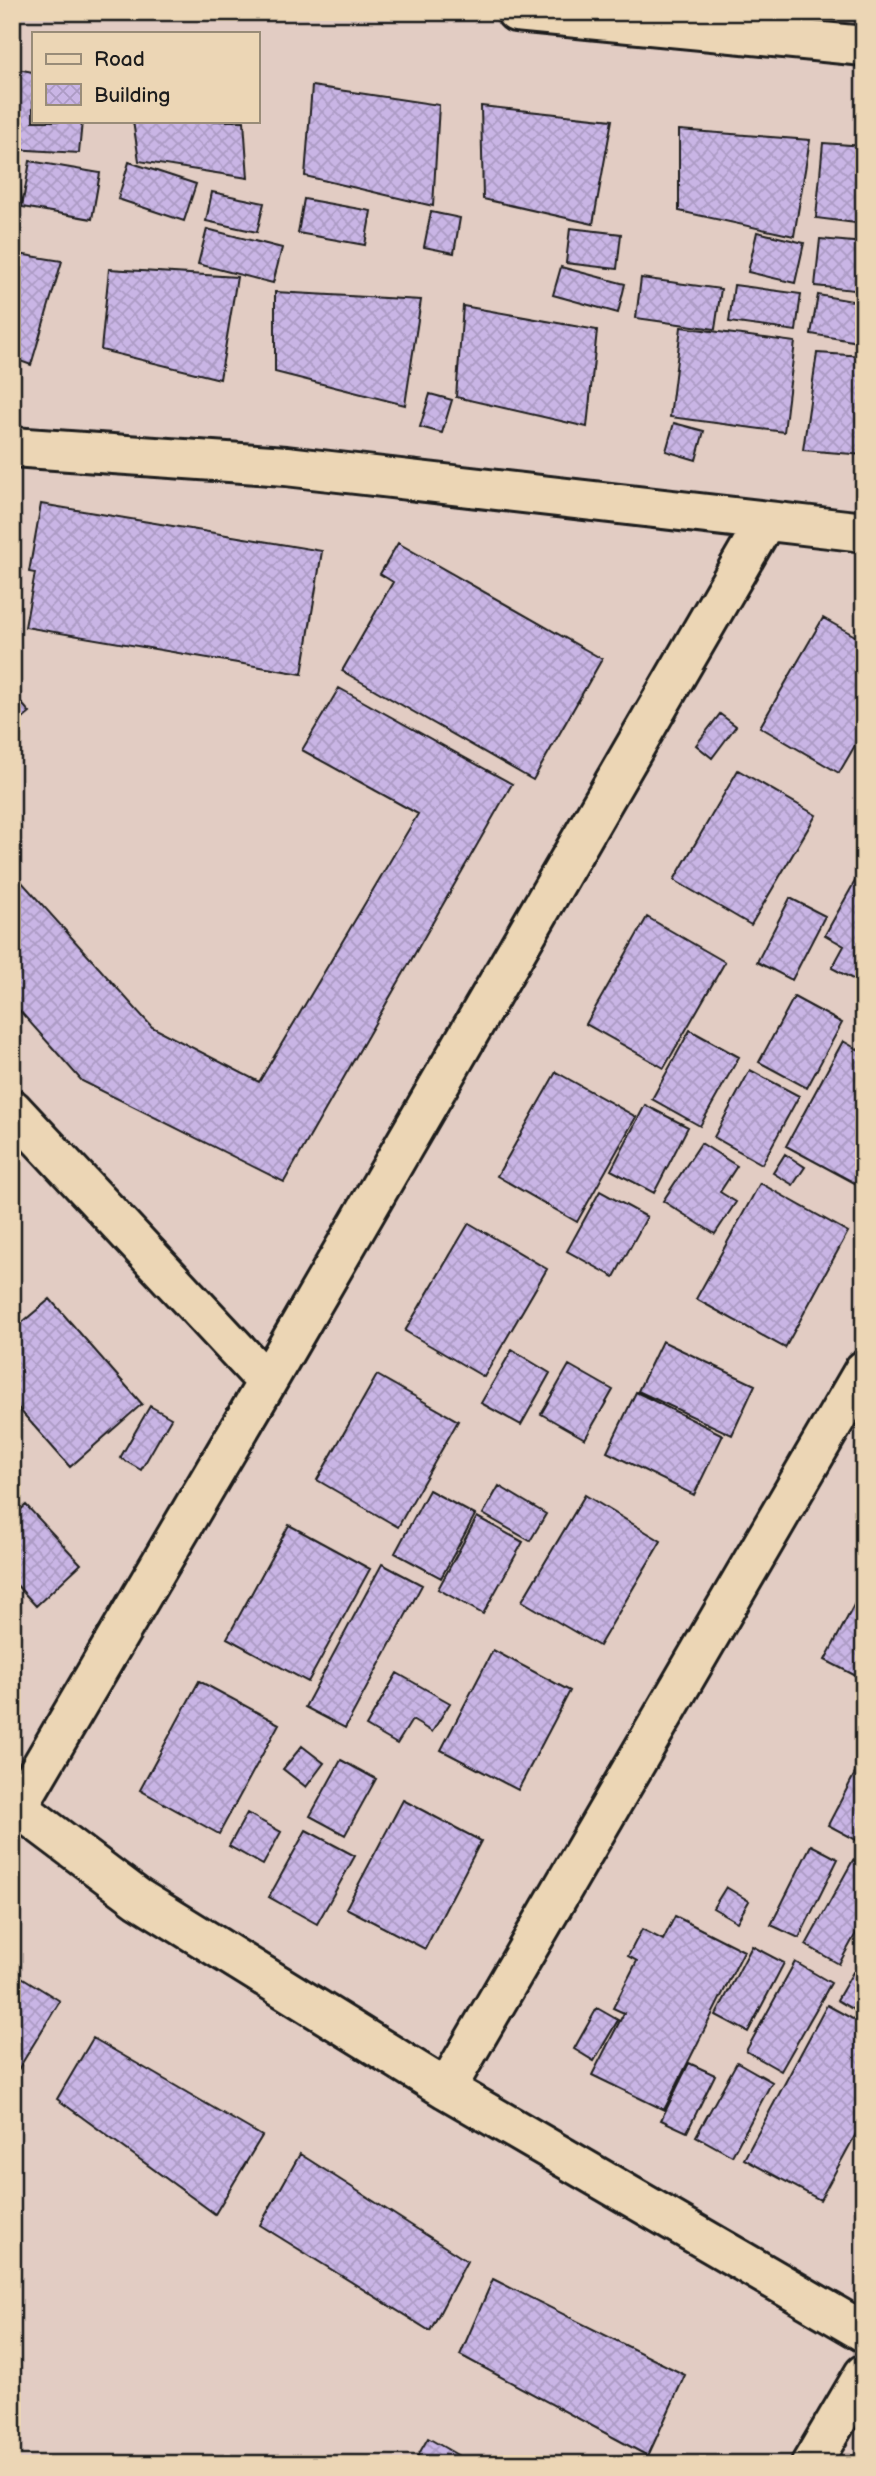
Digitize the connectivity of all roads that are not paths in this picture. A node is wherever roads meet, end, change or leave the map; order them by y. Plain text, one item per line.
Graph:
1 (516, 12) edge
2 (864, 46) edge
3 (12, 447) edge
4 (765, 522) junction
5 (864, 532) edge
6 (12, 1109) edge
7 (864, 1370) edge
8 (267, 1382) junction
9 (15, 1805) edge
10 (446, 2089) junction
11 (864, 2332) edge
12 (864, 2374) edge
13 (811, 2464) edge

1 - 2 street
3 - 4 street
4 - 5 street
4 - 8 street
6 - 8 street
7 - 10 street
8 - 9 street
9 - 10 street
10 - 11 street
12 - 13 street

